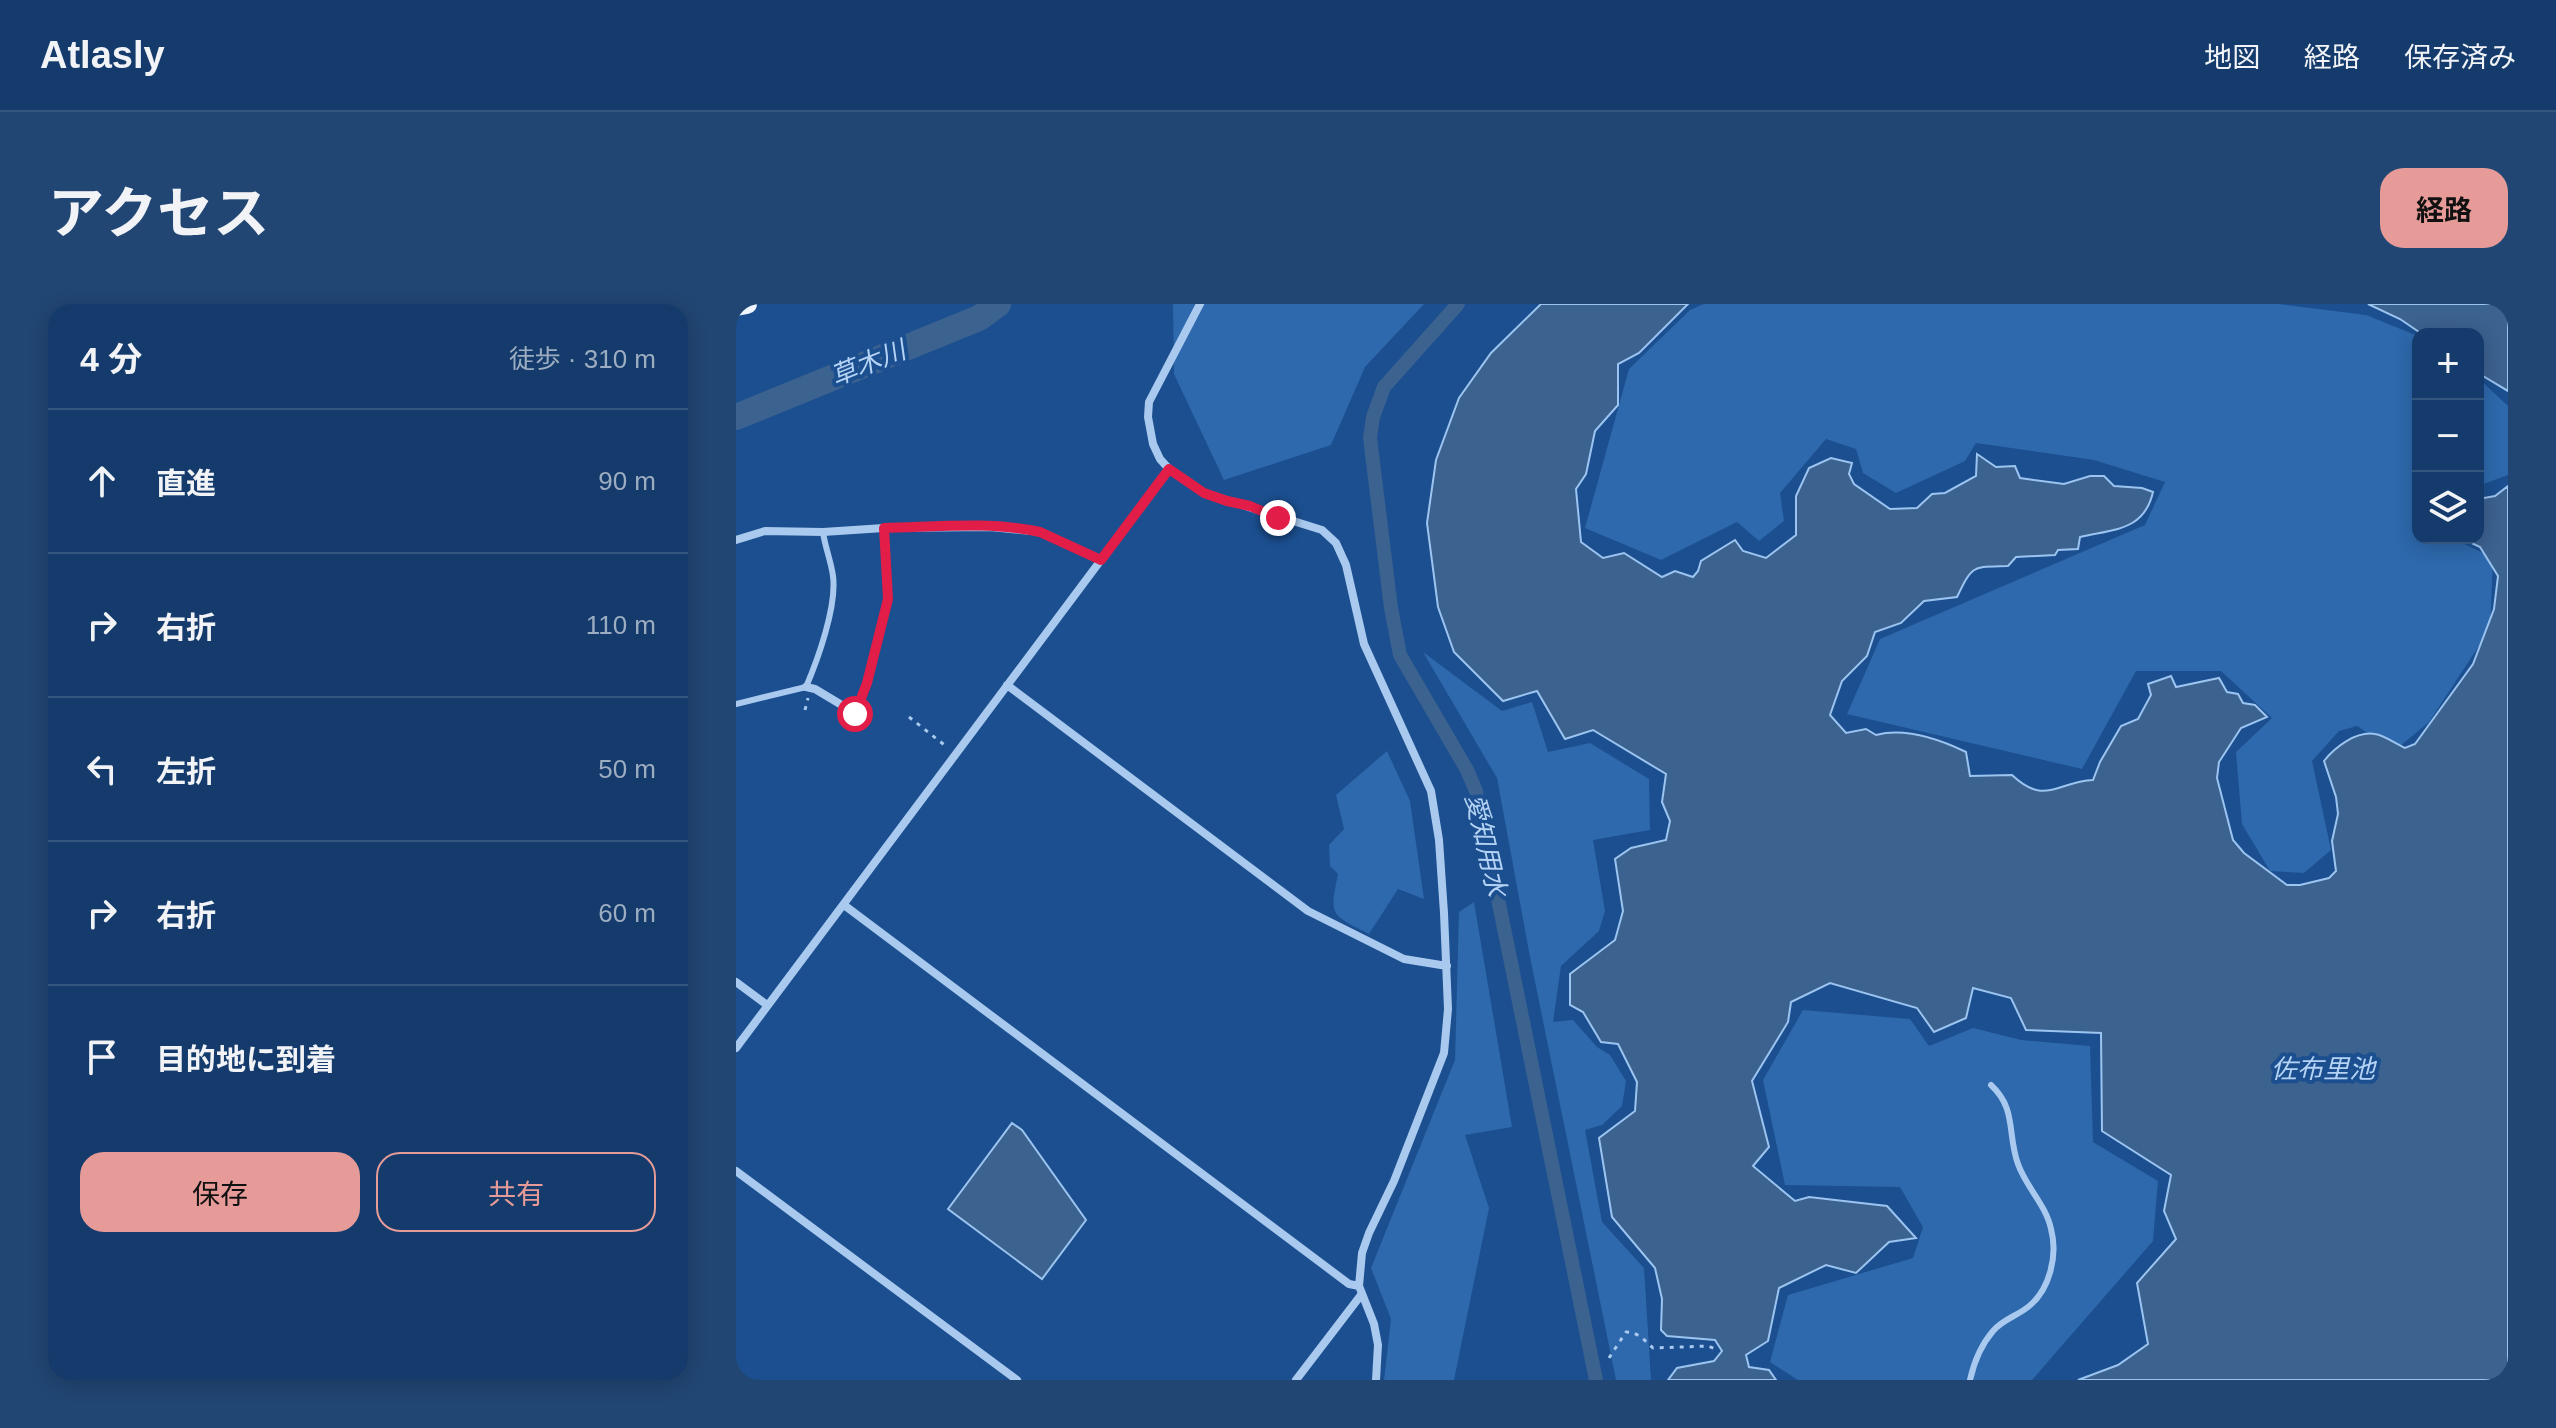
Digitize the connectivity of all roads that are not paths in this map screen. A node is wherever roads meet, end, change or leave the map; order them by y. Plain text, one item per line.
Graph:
1 (747, 304) edge
2 (1200, 304) edge
3 (736, 306) edge
4 (1169, 469) junction
5 (823, 532) junction
6 (736, 540) edge
7 (1101, 560) junction
8 (1007, 685) junction
9 (806, 687) junction
10 (736, 704) edge
11 (858, 715) road end
12 (844, 905) junction
13 (1447, 966) junction
14 (736, 982) edge
15 (767, 1005) junction
16 (736, 1048) edge
17 (1991, 1085) dead end
18 (736, 1171) edge
19 (1360, 1290) junction
20 (1017, 1380) edge
21 (1296, 1380) edge
22 (1376, 1380) edge
23 (1970, 1380) edge

1 - 3 main road
2 - 4 street
4 - 7 street
4 - 13 street
5 - 6 street
5 - 7 street
5 - 9 lane
7 - 8 street
8 - 12 street
8 - 13 street
9 - 10 lane
9 - 11 street
12 - 15 street
12 - 19 street
13 - 19 street
14 - 15 street
15 - 16 street
17 - 23 lane
18 - 20 street
19 - 21 street
19 - 22 street

